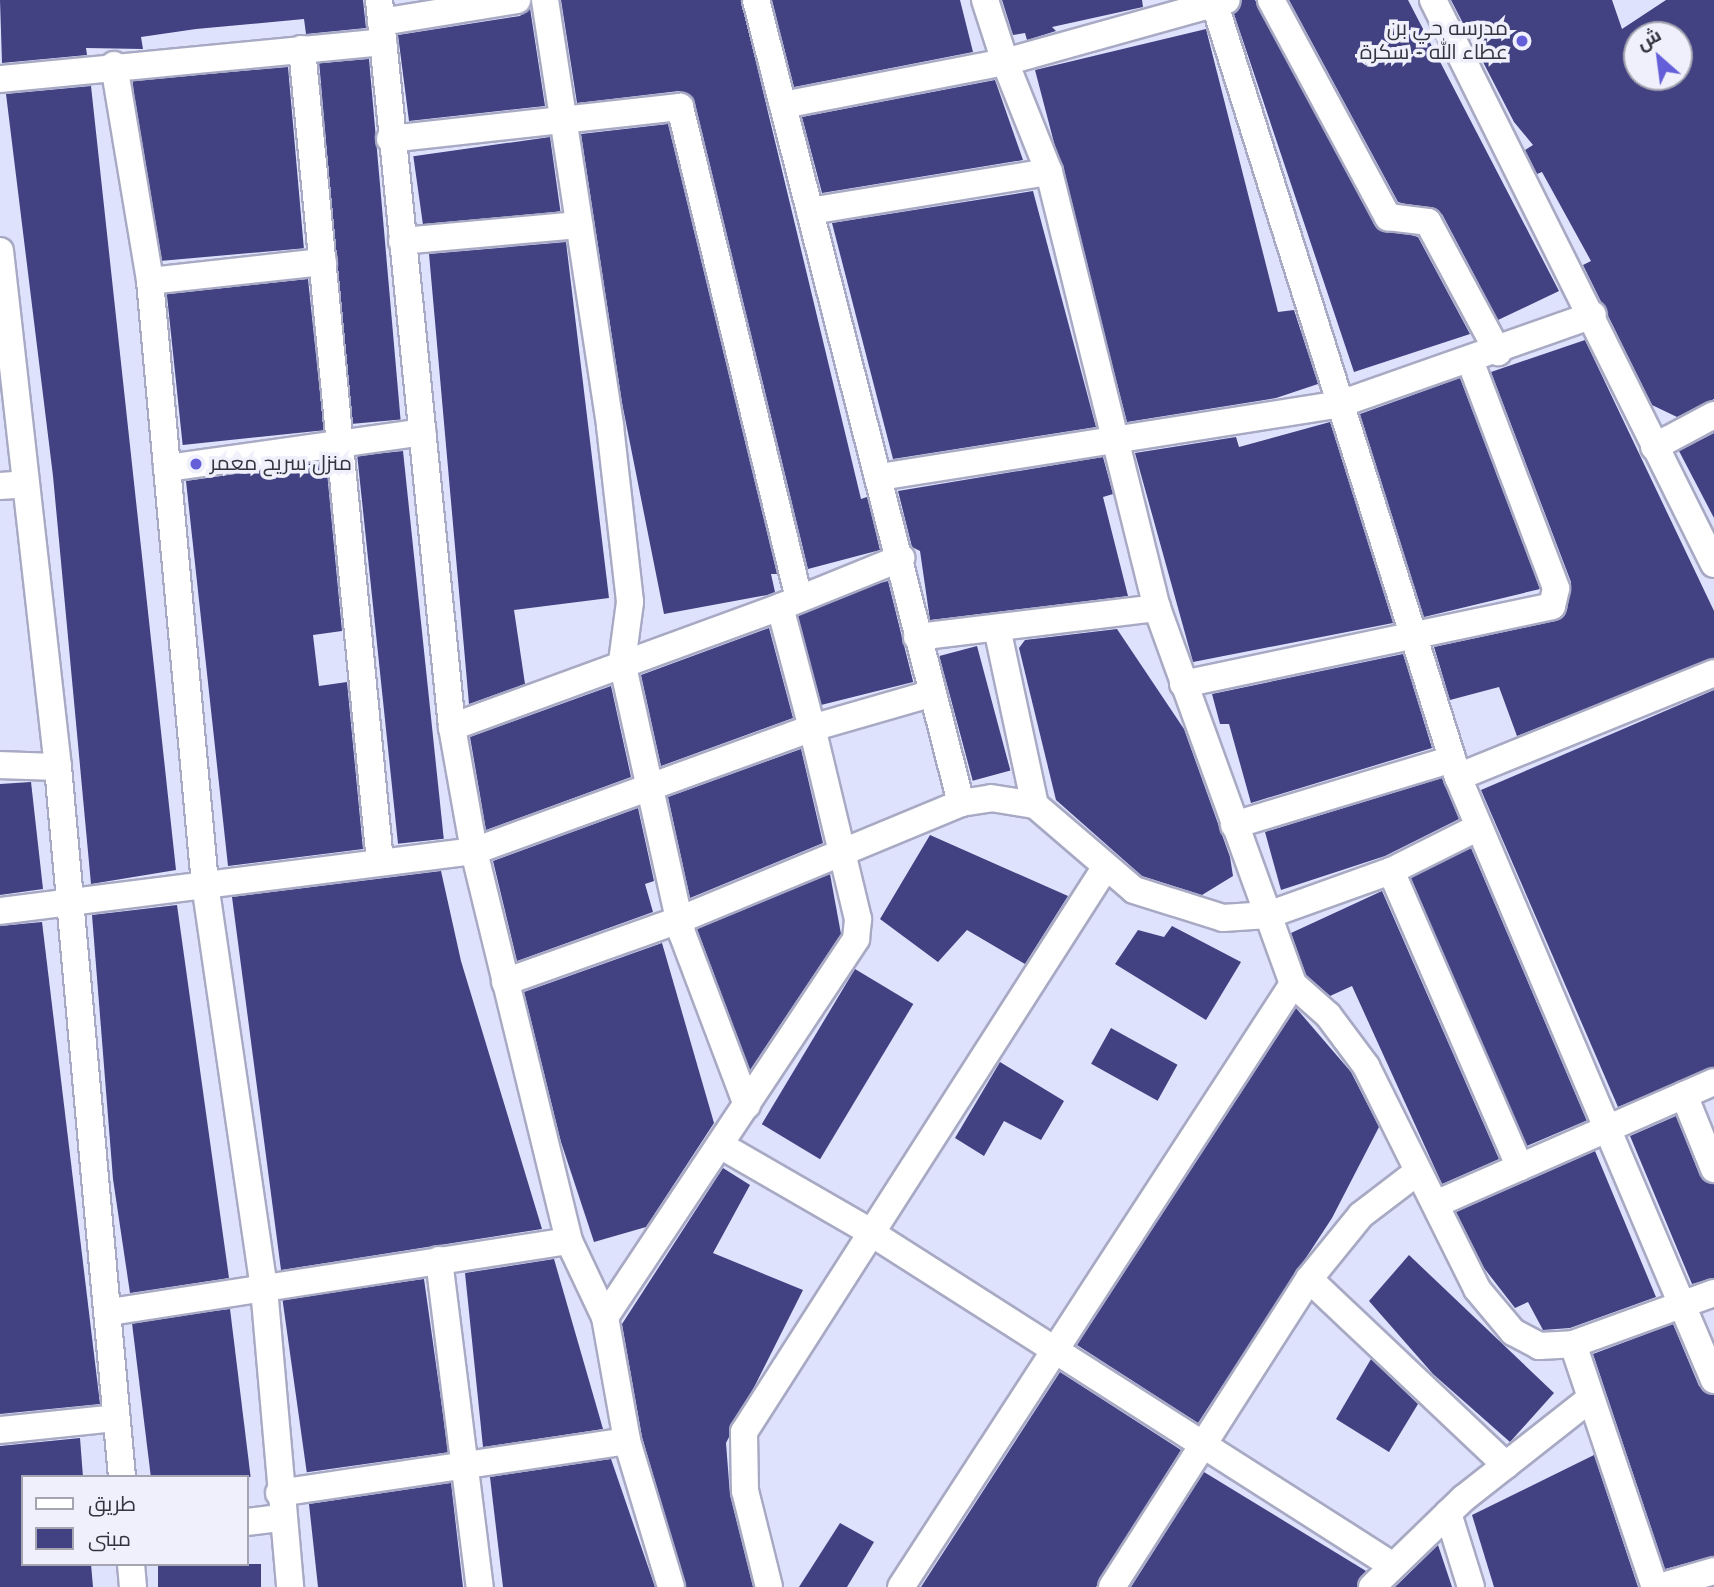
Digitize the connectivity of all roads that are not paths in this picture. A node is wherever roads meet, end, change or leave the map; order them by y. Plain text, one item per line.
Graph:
1 (517, 0) edge
2 (545, 0) edge
3 (756, 0) edge
4 (985, 0) edge
5 (1271, 0) edge
6 (1433, 0) edge
7 (1221, 3) edge
8 (381, 21) edge
9 (302, 49) junction
10 (1005, 62) junction
11 (114, 65) junction
12 (0, 79) edge
13 (783, 105) junction
14 (560, 116) junction
15 (390, 139) junction
16 (1049, 172) junction
17 (810, 211) junction
18 (579, 225) junction
19 (402, 241) junction
20 (0, 251) edge
21 (323, 262) junction
22 (150, 281) junction
23 (1593, 316) junction
24 (1498, 352) junction
25 (1471, 363) junction
26 (8, 390) edge
27 (1340, 404) junction
28 (1714, 415) edge
29 (422, 432) junction
30 (341, 440) junction
31 (1114, 443) junction
32 (1654, 447) junction
33 (167, 468) junction
34 (880, 477) junction
35 (13, 485) edge
36 (901, 558) junction
37 (1714, 564) edge
38 (790, 603) junction
39 (1157, 608) junction
40 (997, 628) junction
41 (1413, 633) junction
42 (917, 637) junction
43 (622, 662) junction
44 (1714, 673) edge
45 (1182, 684) junction
46 (930, 694) junction
47 (452, 727) junction
48 (811, 728) junction
49 (0, 765) edge
50 (58, 766) junction
51 (1455, 768) junction
52 (648, 786) junction
53 (961, 803) junction
54 (1035, 805) junction
55 (1234, 825) junction
56 (1479, 827) junction
57 (474, 851) junction
58 (844, 855) junction
59 (380, 862) junction
60 (1105, 869) junction
61 (1391, 871) junction
62 (205, 884) junction
63 (69, 901) junction
64 (0, 911) edge
65 (1268, 915) junction
66 (679, 920) junction
67 (505, 982) junction
68 (1293, 984) junction
69 (1714, 1082) edge
70 (1684, 1095) junction
71 (747, 1105) junction
72 (1608, 1130) junction
73 (720, 1145) junction
74 (1520, 1167) junction
75 (1714, 1169) edge
76 (1416, 1173) junction
77 (1438, 1203) junction
78 (872, 1234) junction
79 (569, 1241) junction
80 (439, 1260) junction
81 (1309, 1279) junction
82 (264, 1288) junction
83 (1714, 1293) edge
84 (1680, 1304) junction
85 (110, 1312) junction
86 (606, 1317) junction
87 (1573, 1344) junction
88 (1050, 1352) junction
89 (1714, 1380) edge
90 (1590, 1399) junction
91 (116, 1418) junction
92 (0, 1430) edge
93 (627, 1441) junction
94 (1200, 1447) junction
95 (465, 1465) junction
96 (1507, 1465) junction
97 (122, 1475) edge
98 (280, 1506) junction
99 (1448, 1513) junction
100 (248, 1522) edge
101 (131, 1566) edge
102 (1393, 1566) junction
103 (1714, 1571) edge
104 (133, 1587) edge
105 (290, 1587) edge
106 (480, 1587) edge
107 (671, 1587) edge
108 (769, 1587) edge
109 (901, 1587) edge
110 (1112, 1587) edge
111 (1372, 1587) edge
112 (1471, 1587) edge
113 (1657, 1587) edge

1 - 8 street
2 - 14 street
3 - 13 street
4 - 10 street
5 - 24 street
6 - 23 street
7 - 10 street
7 - 27 street
8 - 9 street
8 - 15 street
9 - 11 street
9 - 21 street
10 - 13 street
10 - 16 street
11 - 12 street
11 - 22 street
13 - 17 street
14 - 15 street
14 - 18 street
14 - 38 street
15 - 19 street
16 - 17 street
16 - 31 street
17 - 34 street
18 - 19 street
18 - 43 street
19 - 29 street
20 - 26 street
21 - 22 street
21 - 30 street
22 - 33 street
23 - 24 street
23 - 32 street
24 - 25 street
25 - 27 street
25 - 41 street
26 - 35 street
27 - 31 street
27 - 41 street
28 - 32 street
29 - 30 street
29 - 47 street
30 - 33 street
30 - 59 street
31 - 34 street
31 - 39 street
32 - 37 street
33 - 62 street
34 - 36 street
35 - 50 street
36 - 38 street
36 - 42 street
38 - 43 street
38 - 48 street
39 - 40 street
39 - 45 street
40 - 42 street
40 - 54 street
41 - 45 street
41 - 51 street
42 - 46 street
43 - 47 street
43 - 52 street
44 - 51 street
45 - 55 street
46 - 48 street
46 - 53 street
47 - 57 street
48 - 52 street
48 - 58 street
49 - 50 street
50 - 63 street
51 - 55 street
51 - 56 street
52 - 57 street
52 - 66 street
53 - 54 street
53 - 58 street
54 - 60 street
55 - 65 street
56 - 61 street
56 - 72 street
57 - 59 street
57 - 67 street
58 - 66 street
58 - 71 street
59 - 62 street
60 - 65 street
60 - 78 street
61 - 65 street
61 - 74 street
62 - 63 street
62 - 82 street
63 - 64 street
63 - 85 street
65 - 68 street
66 - 67 street
66 - 71 street
67 - 79 street
68 - 76 street
68 - 88 street
69 - 70 street
70 - 72 street
70 - 75 street
71 - 73 street
72 - 74 street
72 - 84 street
73 - 78 street
73 - 86 street
74 - 77 street
76 - 77 street
76 - 81 street
77 - 87 street
78 - 88 street
78 - 108 street
79 - 80 street
79 - 86 street
80 - 82 street
80 - 95 street
81 - 94 street
81 - 96 street
82 - 85 street
82 - 98 street
83 - 84 street
84 - 87 street
84 - 89 street
85 - 91 street
86 - 93 street
87 - 90 street
88 - 94 street
88 - 109 street
90 - 96 street
90 - 113 street
91 - 92 street
91 - 97 street
93 - 95 street
93 - 107 street
94 - 102 street
94 - 110 street
95 - 98 street
95 - 106 street
96 - 99 street
98 - 100 street
98 - 105 street
99 - 102 street
99 - 112 street
101 - 104 street
102 - 111 street
103 - 113 street

